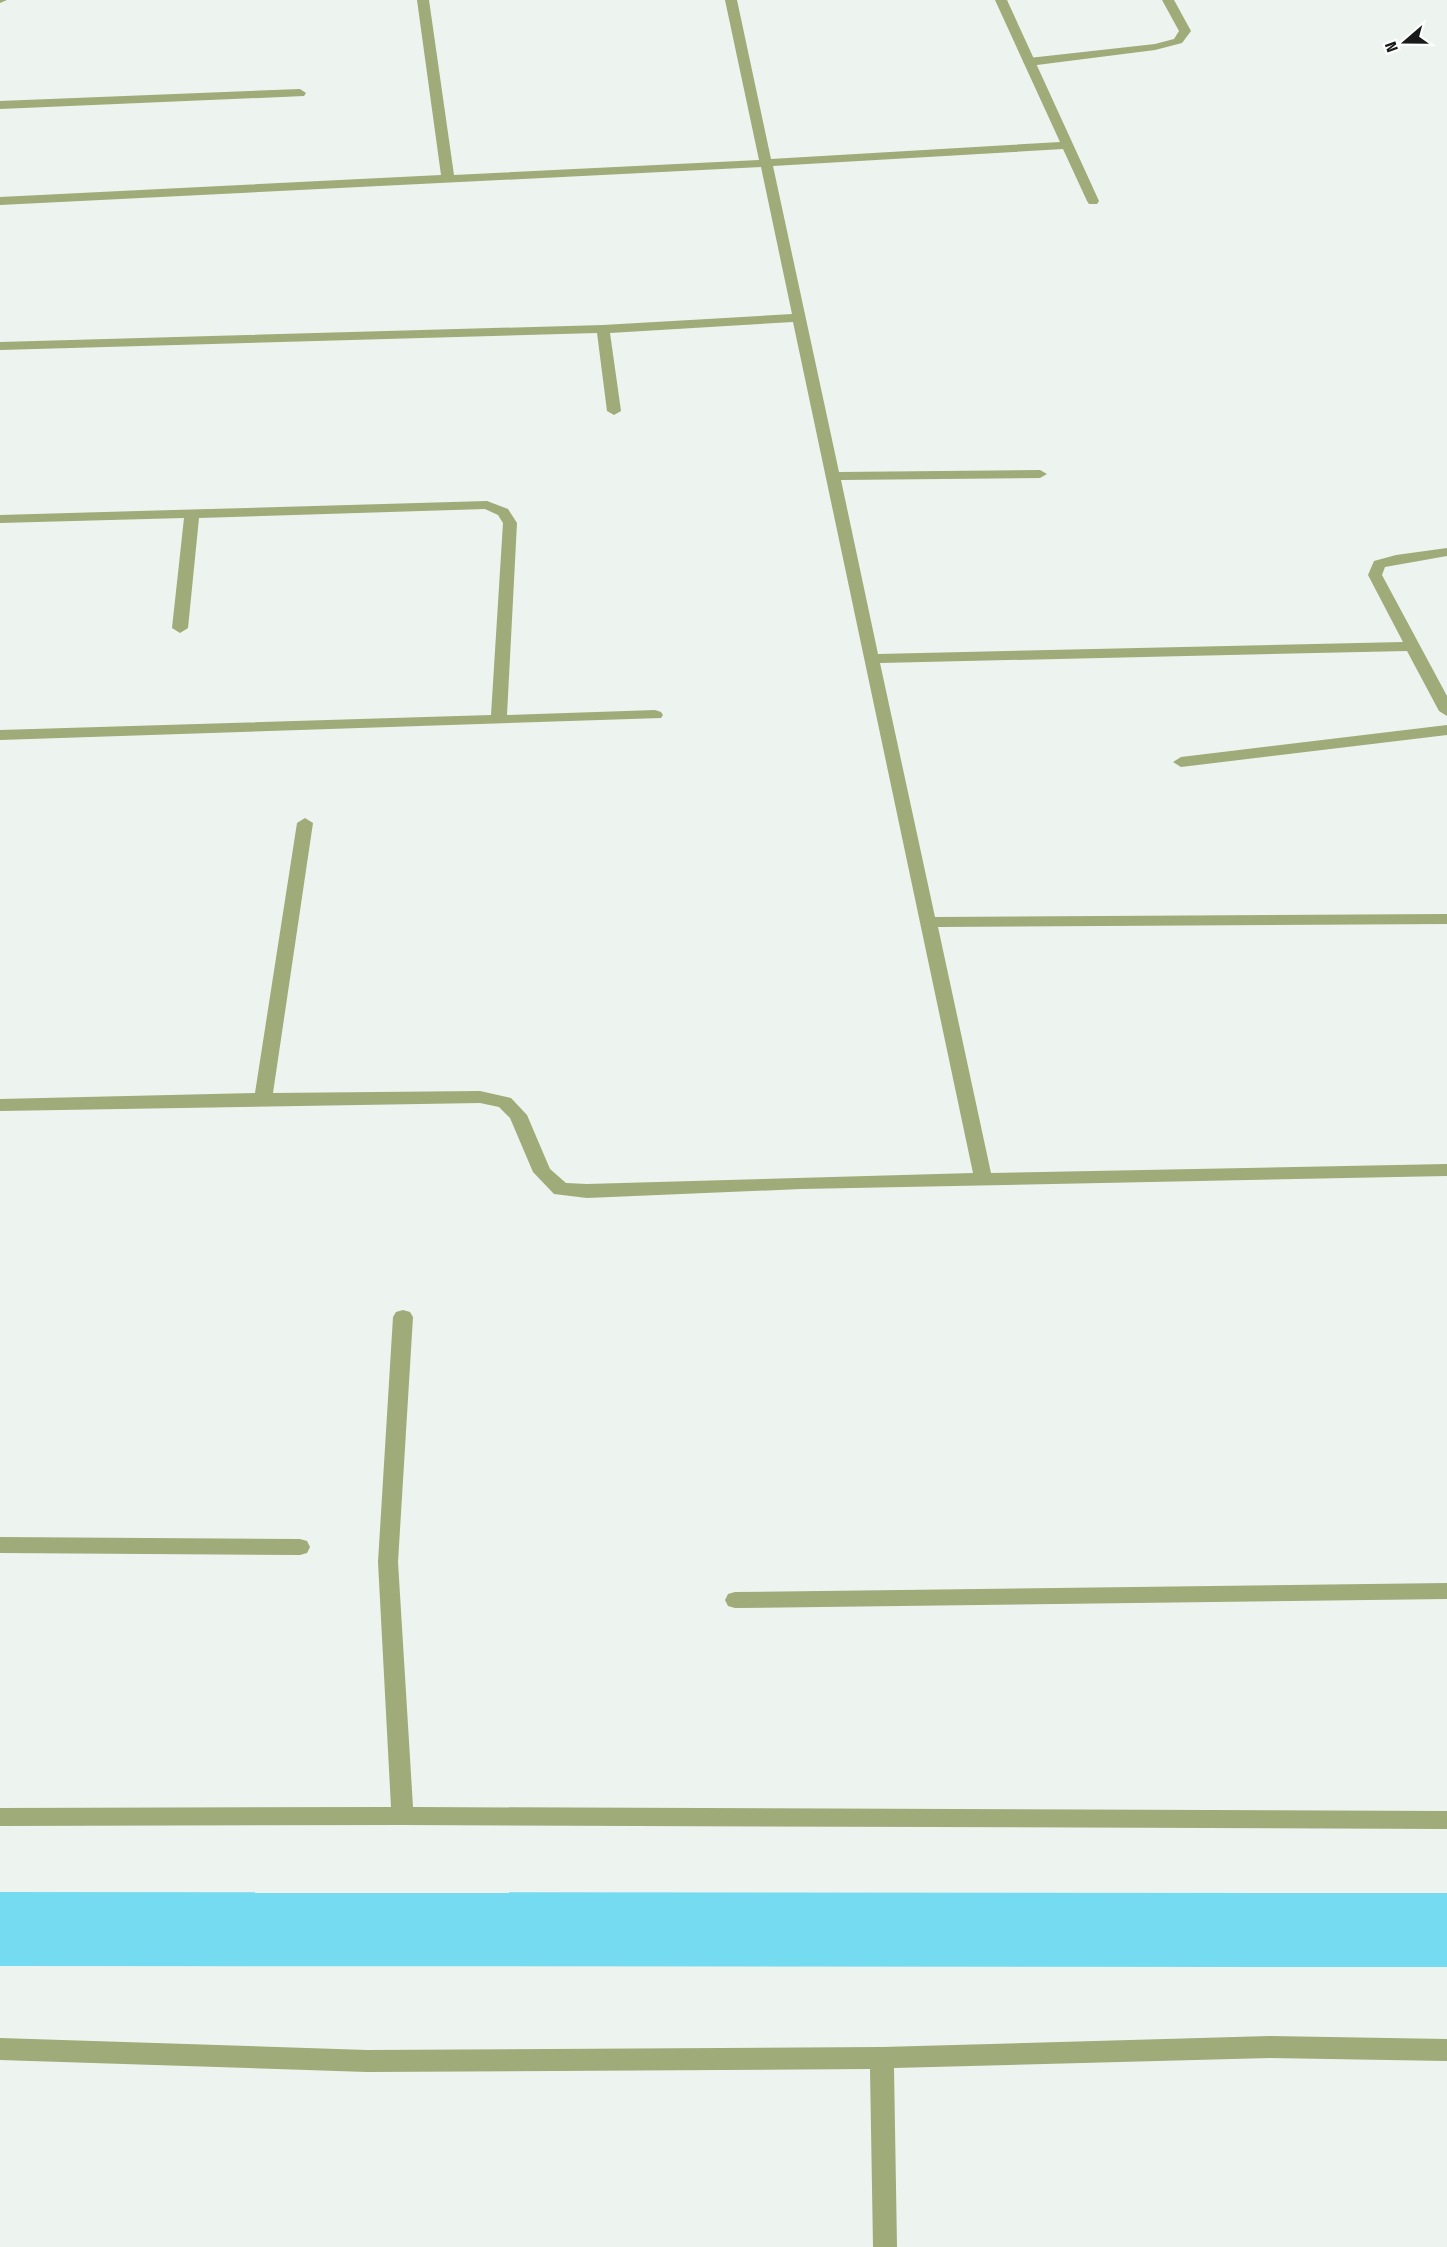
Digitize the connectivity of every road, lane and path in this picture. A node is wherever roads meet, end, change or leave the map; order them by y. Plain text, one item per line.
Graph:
1 (423, 0) edge
2 (731, 0) edge
3 (1001, 0) edge
4 (1168, 0) edge
5 (1029, 62) junction
6 (300, 93) dead end
7 (0, 105) edge
8 (1067, 145) junction
9 (767, 163) junction
10 (448, 179) junction
11 (0, 201) edge
12 (1093, 201) dead end
13 (800, 318) junction
14 (603, 329) junction
15 (0, 346) edge
16 (614, 411) dead end
17 (1040, 474) dead end
18 (833, 476) junction
19 (192, 514) junction
20 (0, 519) edge
21 (1447, 552) edge
22 (180, 628) dead end
23 (1412, 646) junction
24 (873, 659) junction
25 (1447, 711) edge
26 (655, 715) dead end
27 (499, 720) junction
28 (1447, 730) edge
29 (0, 735) edge
30 (1181, 762) dead end
31 (304, 823) dead end
32 (1447, 919) edge
33 (929, 922) junction
34 (263, 1099) junction
35 (0, 1105) edge
36 (1447, 1170) edge
37 (983, 1179) junction
38 (403, 1317) dead end
39 (0, 1545) edge
40 (300, 1547) dead end
41 (1447, 1591) edge
42 (735, 1600) dead end
43 (403, 1816) junction
44 (0, 1817) edge
45 (1447, 1820) edge
46 (0, 2049) edge
47 (1447, 2050) edge
48 (882, 2058) junction
49 (885, 2247) edge

1 - 10 street
2 - 9 street
3 - 5 street
4 - 5 street
5 - 8 street
6 - 7 street
8 - 9 street
8 - 12 street
9 - 10 street
9 - 13 street
10 - 11 street
13 - 14 street
13 - 18 street
14 - 15 street
14 - 16 street
17 - 18 street
18 - 24 street
19 - 20 street
19 - 22 street
19 - 27 street
21 - 23 street
23 - 24 street
23 - 25 street
24 - 33 street
26 - 27 street
27 - 29 street
28 - 30 street
31 - 34 street
32 - 33 street
33 - 37 street
34 - 35 street
34 - 37 street
36 - 37 street
38 - 43 street
39 - 40 street
41 - 42 street
43 - 44 street
43 - 45 street
46 - 48 street
47 - 48 street
48 - 49 street

